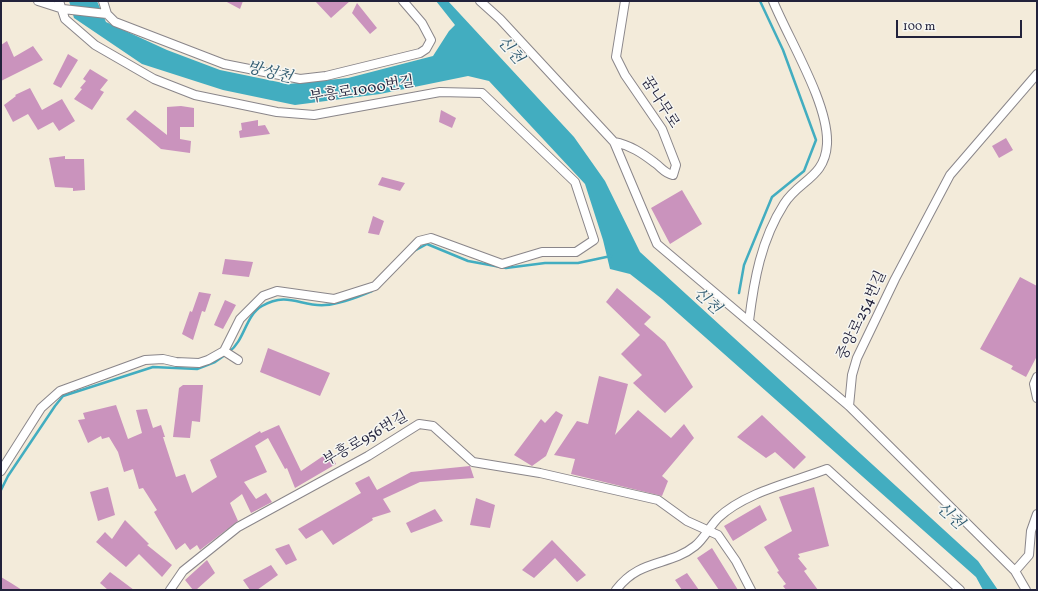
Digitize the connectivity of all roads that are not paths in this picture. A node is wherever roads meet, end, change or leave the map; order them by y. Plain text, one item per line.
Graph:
1 (38, 1) edge
2 (59, 1) edge
3 (103, 1) edge
4 (403, 1) edge
5 (480, 1) edge
6 (624, 1) edge
7 (773, 1) edge
8 (63, 9) junction
9 (107, 14) junction
10 (1037, 74) edge
11 (614, 142) junction
12 (749, 321) junction
13 (224, 351) junction
14 (238, 360) dead end
15 (1037, 377) edge
16 (1037, 398) edge
17 (849, 406) junction
18 (1, 472) edge
19 (1037, 514) edge
20 (707, 530) junction
21 (1015, 571) junction
22 (170, 590) edge
23 (616, 590) edge
24 (751, 590) edge
25 (960, 590) edge
26 (1026, 590) edge

1 - 8 street, 부흥로1000번길
2 - 8 street, 부흥로1000번길
3 - 9 street
4 - 9 street, 부흥로1000번길
5 - 11 street
6 - 11 street, 꿈나무로
7 - 12 street
8 - 9 street, 부흥로1000번길
8 - 13 street, 부흥로1000번길
10 - 17 street, 중앙로254번길
11 - 12 street
12 - 17 street
13 - 14 street
13 - 18 street
15 - 16 street
17 - 21 street
19 - 21 street
20 - 22 street, 부흥로956번길
20 - 23 street
20 - 24 street, 부흥로956번길
20 - 25 street
21 - 26 street

